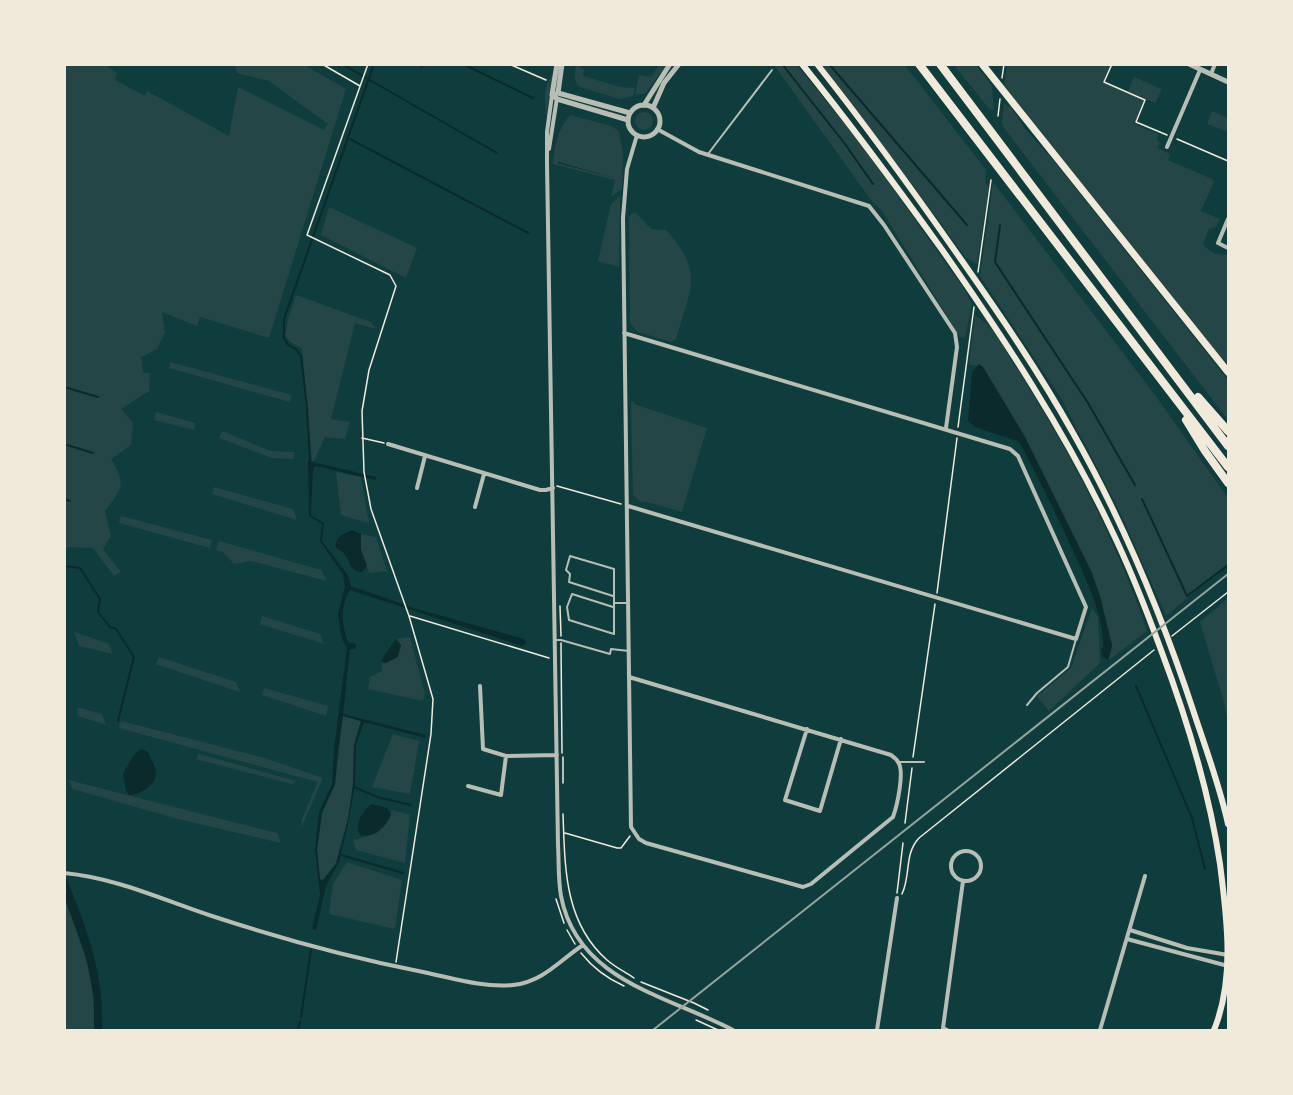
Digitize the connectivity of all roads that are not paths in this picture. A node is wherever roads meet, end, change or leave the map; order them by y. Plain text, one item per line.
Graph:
1 (557, 64) edge
2 (562, 64) edge
3 (670, 64) edge
4 (679, 64) edge
5 (802, 64) edge
6 (817, 64) edge
7 (919, 64) edge
8 (940, 64) edge
9 (982, 64) edge
10 (1188, 64) edge
11 (1215, 64) edge
12 (772, 70) dead end
13 (1200, 70) junction
14 (1211, 74) junction
15 (1228, 82) edge
16 (556, 96) junction
17 (644, 105) junction
18 (653, 108) junction
19 (630, 113) junction
20 (628, 120) junction
21 (657, 129) junction
22 (637, 135) junction
23 (1167, 147) dead end
24 (708, 154) junction
25 (1228, 219) edge
26 (1228, 248) edge
27 (624, 333) junction
28 (1170, 367) junction
29 (1228, 372) edge
30 (1167, 388) junction
31 (946, 428) junction
32 (1228, 431) edge
33 (388, 444) road end
34 (1228, 446) edge
35 (425, 456) junction
36 (1228, 467) edge
37 (484, 474) junction
38 (1228, 483) edge
39 (417, 488) dead end
40 (553, 488) junction
41 (628, 506) junction
42 (475, 507) dead end
43 (614, 596) junction
44 (629, 603) junction
45 (613, 605) junction
46 (1076, 639) junction
47 (558, 640) junction
48 (629, 651) junction
49 (629, 678) junction
50 (480, 686) dead end
51 (1027, 705) dead end
52 (807, 729) junction
53 (841, 739) junction
54 (557, 755) junction
55 (506, 756) junction
56 (899, 762) junction
57 (924, 762) dead end
58 (468, 786) dead end
59 (1228, 824) edge
60 (65, 873) edge
61 (1145, 876) dead end
62 (963, 881) junction
63 (897, 898) road end
64 (1130, 930) junction
65 (1127, 939) junction
66 (583, 945) junction
67 (1228, 955) edge
68 (1228, 966) edge
69 (733, 1030) edge
70 (877, 1030) edge
71 (947, 1030) edge
72 (1100, 1030) edge
73 (1214, 1030) edge

1 - 16 street
2 - 16 street
3 - 17 street
4 - 18 street
5 - 67 main road
6 - 59 main road
7 - 30 highway
8 - 28 highway
9 - 29 main road
10 - 13 street
11 - 14 street
12 - 24 lane
13 - 14 street
13 - 23 street
14 - 15 street
16 - 19 street
16 - 20 street
16 - 40 street
17 - 18 street
17 - 19 street
18 - 21 street
19 - 20 street
20 - 22 street
21 - 22 street
21 - 24 street
22 - 27 street
24 - 31 street
25 - 26 street
27 - 31 street
27 - 41 street
28 - 32 highway
28 - 34 highway
30 - 36 highway
30 - 38 highway
31 - 46 street
33 - 35 street
35 - 37 street
35 - 39 street
37 - 40 street
37 - 42 street
40 - 47 street
41 - 44 street
41 - 46 street
43 - 43 lane
43 - 45 lane
44 - 45 lane
44 - 48 street
45 - 45 lane
46 - 51 lane
47 - 48 lane
47 - 54 street
48 - 49 street
49 - 52 street
49 - 56 street
50 - 55 street
52 - 53 street
52 - 53 street
53 - 56 street
54 - 55 street
54 - 66 street
55 - 58 street
56 - 57 lane
60 - 66 street
61 - 64 street
62 - 62 street
62 - 71 street
63 - 70 street
64 - 65 street
64 - 67 street
65 - 68 street
65 - 72 street
66 - 69 street
67 - 68 main road
68 - 73 main road

